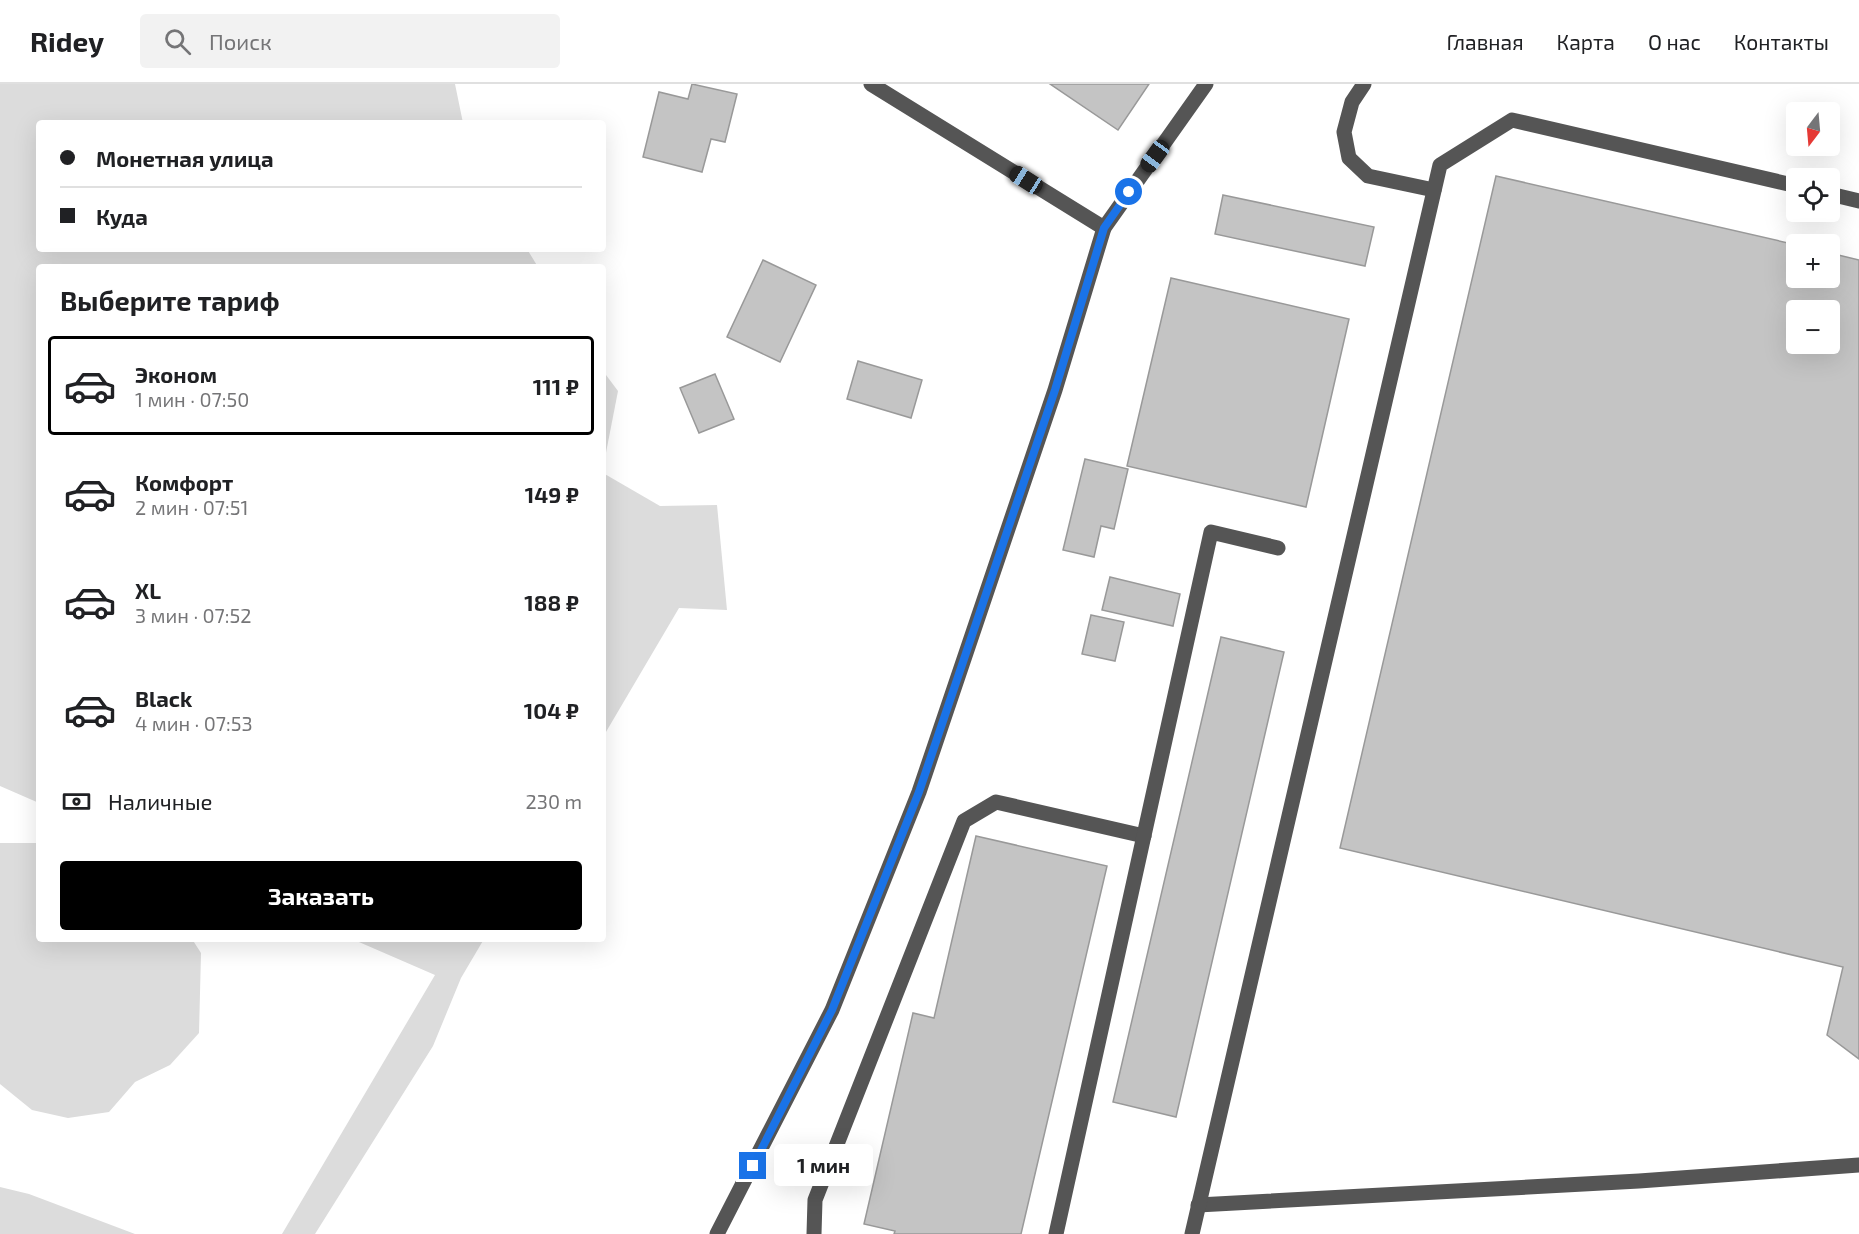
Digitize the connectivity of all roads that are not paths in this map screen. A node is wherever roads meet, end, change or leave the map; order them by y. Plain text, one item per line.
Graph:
1 (872, 84) edge
2 (1206, 84) edge
3 (1364, 84) edge
4 (1786, 183) edge
5 (1434, 190) junction
6 (1840, 196) edge
7 (1859, 201) edge
8 (1104, 228) junction
9 (1278, 548) dead end
10 (1144, 836) junction
11 (1859, 1165) edge
12 (1198, 1205) junction
13 (717, 1234) edge
14 (814, 1234) edge
15 (1056, 1234) edge
16 (1192, 1234) edge

1 - 8 street
2 - 8 street
3 - 5 street
4 - 5 street
5 - 12 street
6 - 7 street
8 - 13 street
9 - 10 street
10 - 14 street
10 - 15 street
11 - 12 street
12 - 16 street

